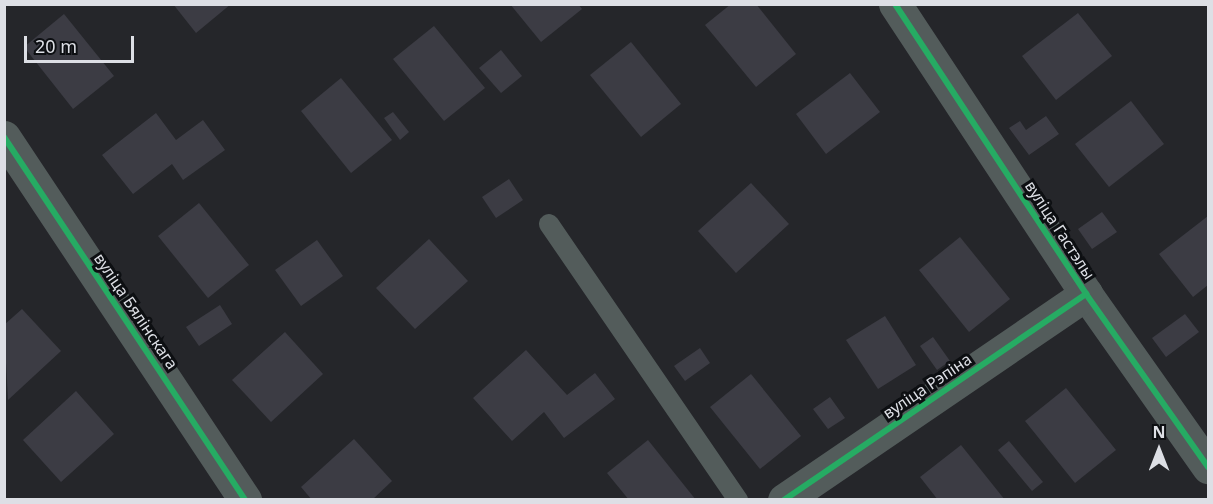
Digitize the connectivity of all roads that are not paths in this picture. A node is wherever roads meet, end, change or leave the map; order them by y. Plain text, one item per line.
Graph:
1 (895, 4) edge
2 (4, 137) edge
3 (549, 224) dead end
4 (1086, 294) junction
5 (1209, 467) edge
6 (245, 500) edge
7 (738, 500) edge
8 (784, 500) edge

1 - 4 street, вуліца Гастэлы
2 - 6 street, вуліца Бялінскага
3 - 7 lane
4 - 5 street, вуліца Гастэлы
4 - 8 street, вуліца Рэпіна

